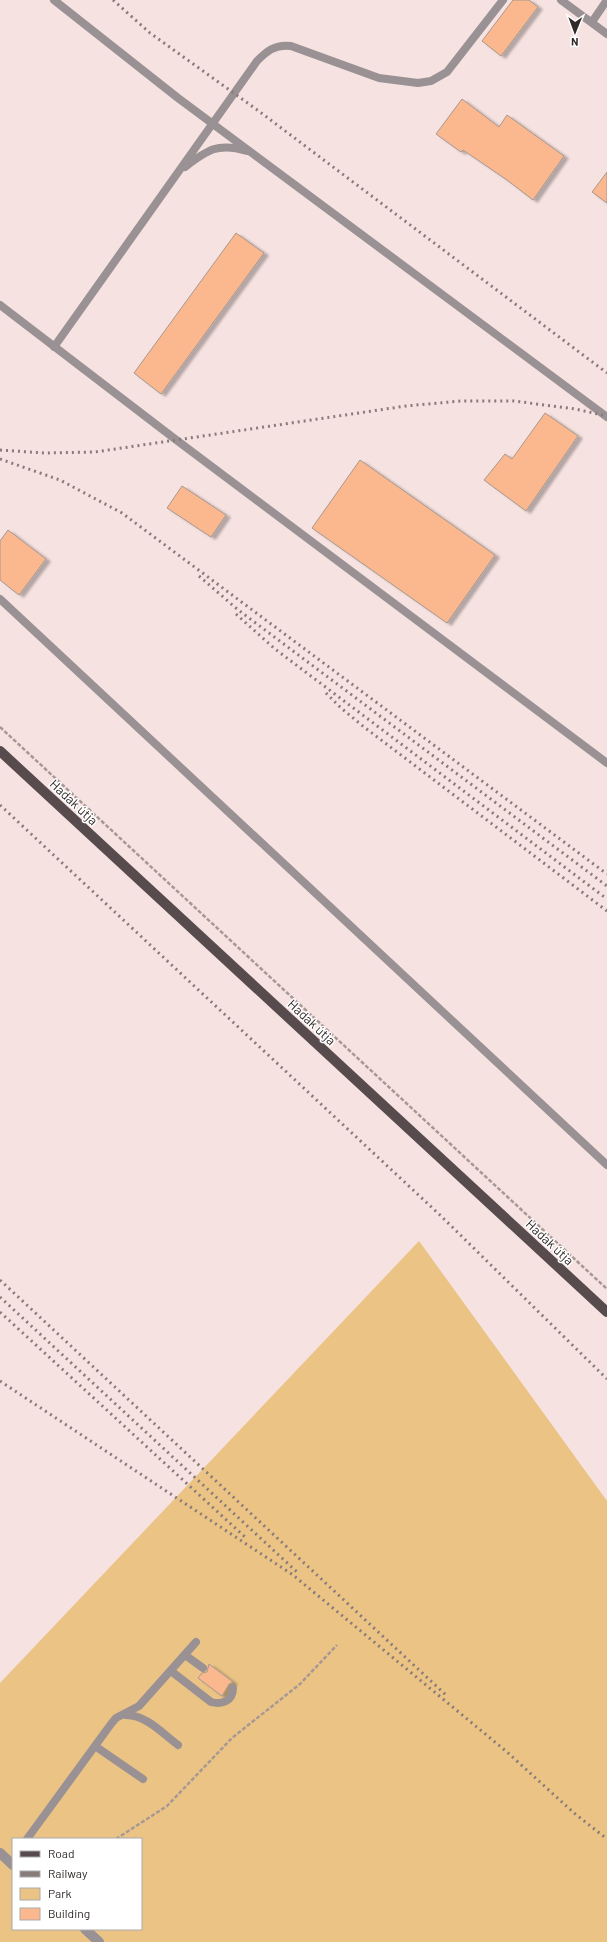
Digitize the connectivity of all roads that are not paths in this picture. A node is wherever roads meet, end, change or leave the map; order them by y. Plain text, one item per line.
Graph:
1 (54, 0) edge
2 (503, 0) edge
3 (561, 0) edge
4 (607, 0) edge
5 (592, 22) junction
6 (607, 34) edge
7 (212, 123) junction
8 (255, 154) junction
9 (178, 172) junction
10 (0, 305) edge
11 (54, 347) junction
12 (607, 417) edge
13 (0, 599) edge
14 (0, 751) edge
15 (607, 763) edge
16 (607, 1165) edge
17 (607, 1312) edge
18 (196, 1642) dead end
19 (185, 1655) junction
20 (202, 1668) dead end
21 (171, 1670) junction
22 (233, 1688) dead end
23 (123, 1715) junction
24 (178, 1745) dead end
25 (95, 1746) junction
26 (143, 1779) dead end
27 (28, 1838) edge
28 (0, 1853) edge
29 (12, 1861) edge
30 (86, 1930) edge
31 (99, 1942) edge

1 - 7 lane
2 - 7 lane
3 - 5 lane
4 - 5 lane
5 - 6 lane
7 - 8 lane
7 - 9 lane
8 - 9 lane
8 - 12 lane
9 - 11 lane
10 - 11 lane
11 - 15 lane
13 - 16 lane
14 - 17 main road, Hadak útja
18 - 19 lane
19 - 20 lane
19 - 21 lane
21 - 22 lane
21 - 23 lane
23 - 24 lane
23 - 25 lane
25 - 26 lane
25 - 27 lane
28 - 29 street
30 - 31 street

